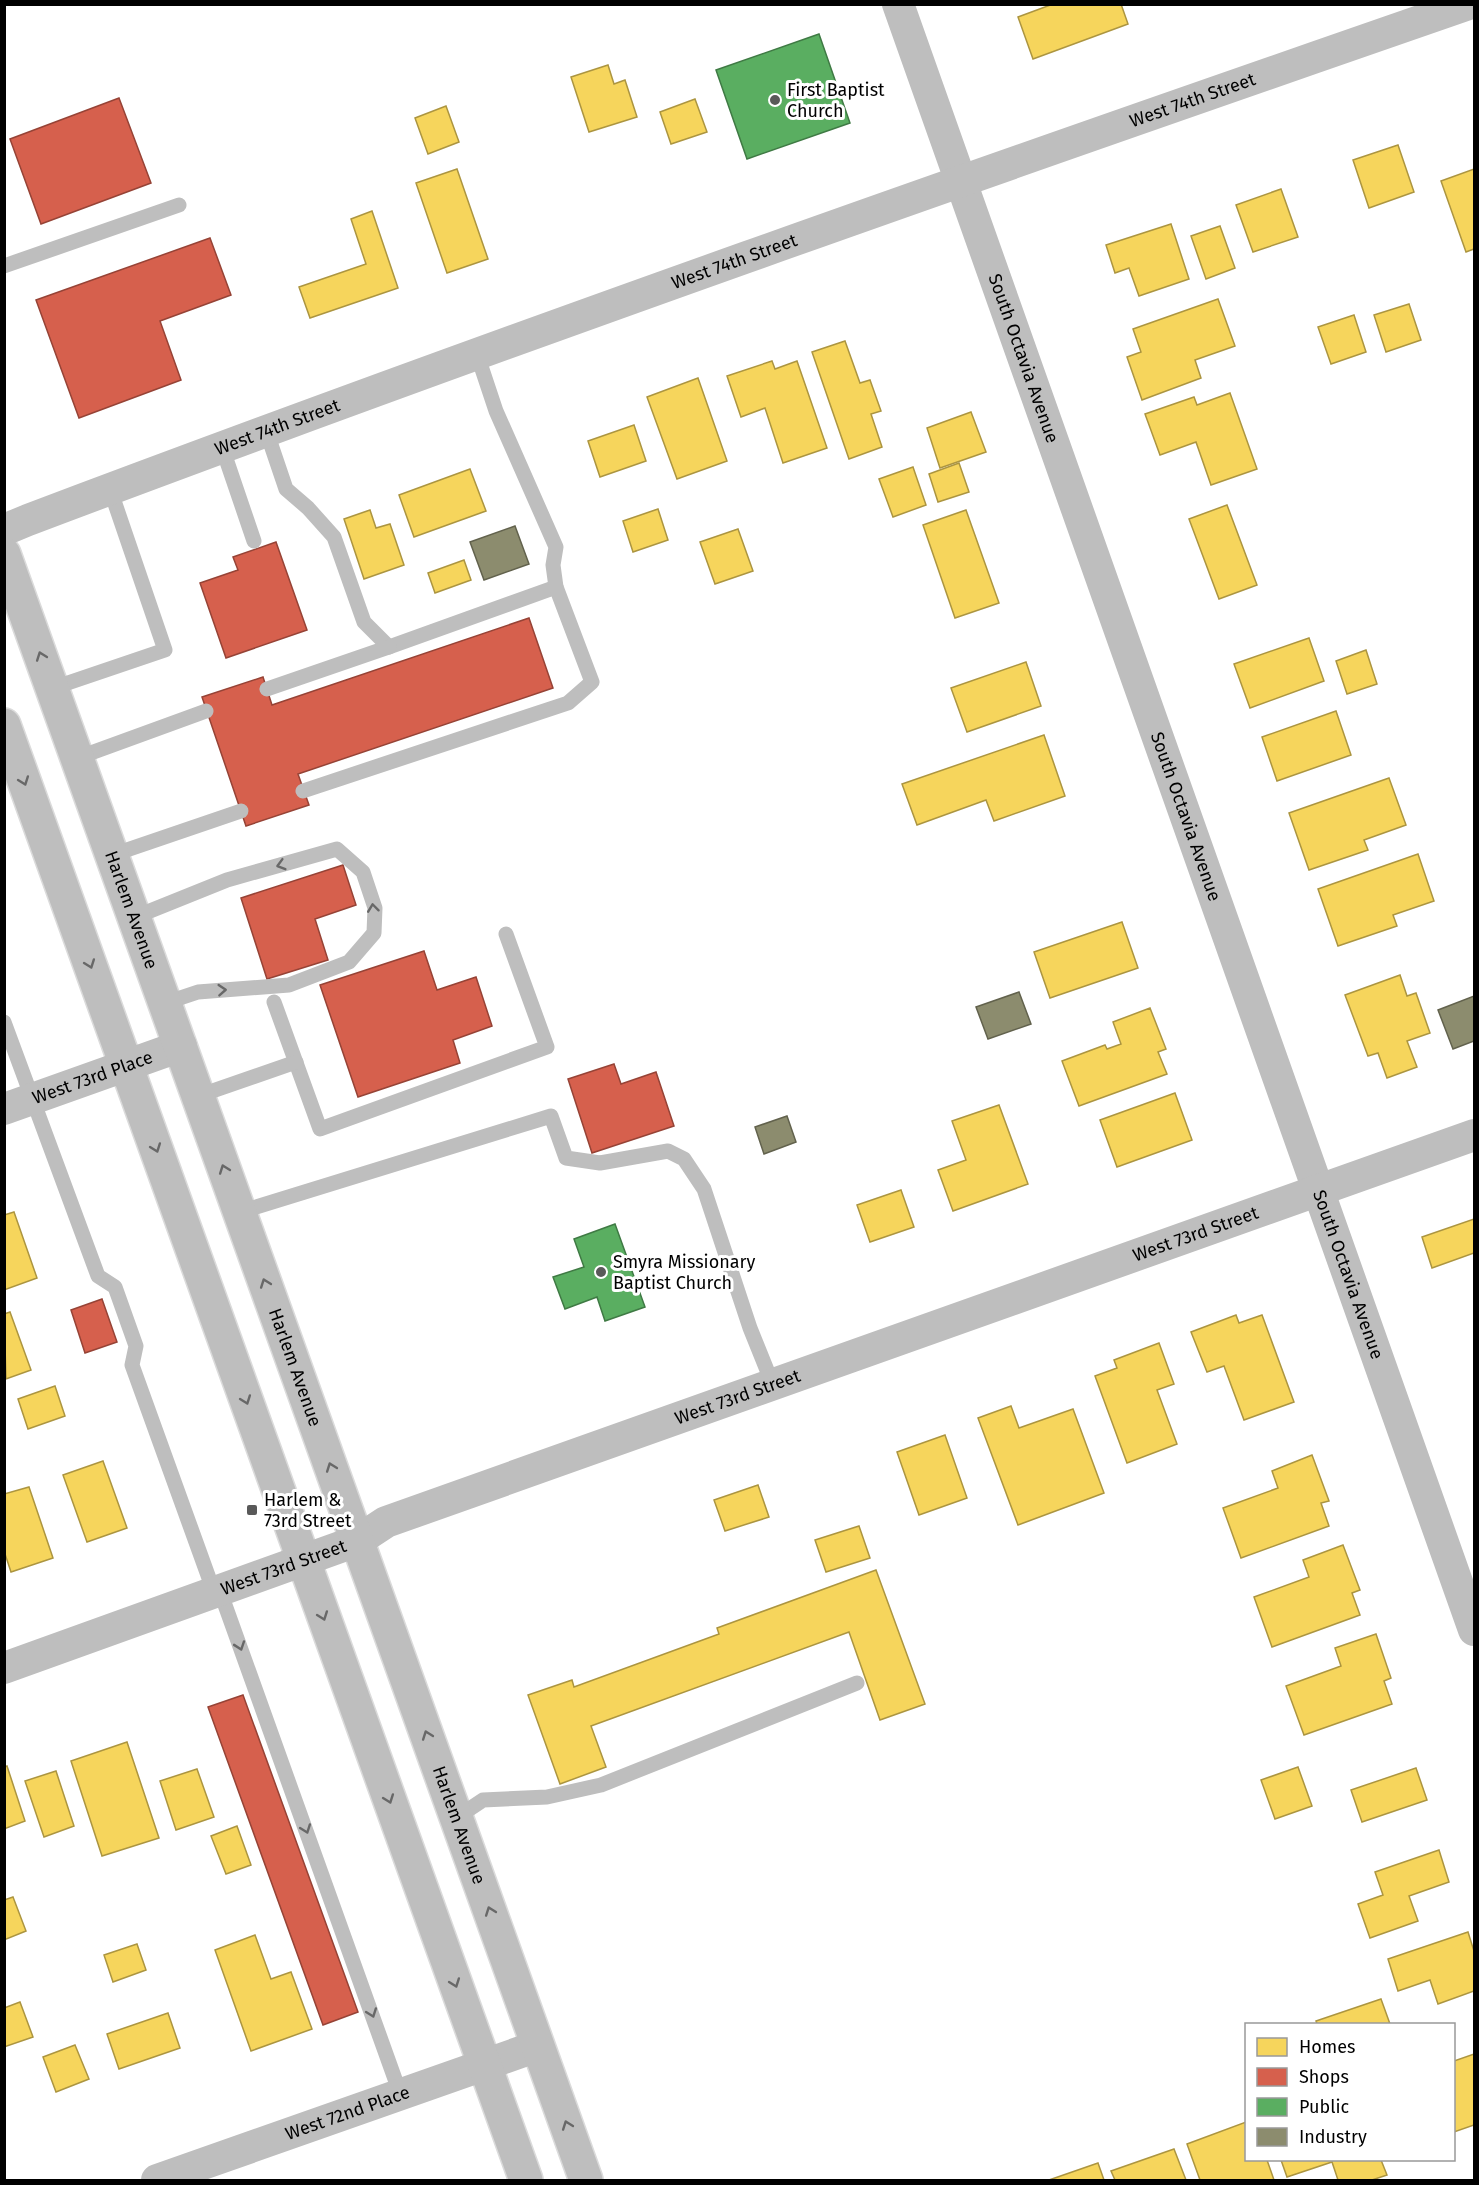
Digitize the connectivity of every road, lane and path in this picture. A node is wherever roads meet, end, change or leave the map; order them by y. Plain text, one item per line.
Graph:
1 (898, 4) edge
2 (1469, 4) edge
3 (961, 180) junction
4 (179, 205) dead end
5 (4, 267) edge
6 (477, 354) junction
7 (266, 430) junction
8 (222, 447) junction
9 (110, 489) junction
10 (4, 530) edge
11 (254, 541) dead end
12 (4, 554) edge
13 (556, 587) junction
14 (389, 647) junction
15 (52, 688) junction
16 (267, 689) dead end
17 (206, 711) dead end
18 (4, 726) edge
19 (77, 758) junction
20 (303, 791) dead end
21 (241, 811) dead end
22 (112, 855) junction
23 (135, 917) junction
24 (506, 934) dead end
25 (274, 1002) dead end
26 (165, 1003) junction
27 (4, 1022) edge
28 (181, 1046) junction
29 (296, 1062) junction
30 (126, 1066) junction
31 (198, 1096) junction
32 (19, 1103) edge
33 (1474, 1135) edge
34 (1319, 1191) junction
35 (240, 1212) junction
36 (773, 1385) junction
37 (357, 1541) junction
38 (304, 1561) junction
39 (220, 1591) junction
40 (1474, 1630) edge
41 (4, 1668) edge
42 (857, 1683) dead end
43 (456, 1818) junction
44 (538, 2046) junction
45 (484, 2063) junction
46 (400, 2093) junction
47 (157, 2181) edge
48 (526, 2181) edge
49 (586, 2181) edge

1 - 3 street, South Octavia Avenue
2 - 3 street, West 74th Street
3 - 6 street, West 74th Street
3 - 34 street, South Octavia Avenue
4 - 5 lane
6 - 7 street, West 74th Street
6 - 13 lane
7 - 8 street, West 74th Street
7 - 14 lane
8 - 9 street, West 74th Street
8 - 11 lane
9 - 10 street, West 74th Street
9 - 15 lane
15 -> 12 main road, Harlem Avenue
13 - 14 lane
13 - 20 lane
14 - 16 lane
15 - 19 main road, Harlem Avenue
17 - 19 lane
18 -> 30 main road
19 - 22 main road, Harlem Avenue
21 - 22 lane
22 - 23 main road, Harlem Avenue
23 - 26 main road, Harlem Avenue
26 -> 23 lane
24 - 29 lane
25 - 29 lane
26 - 28 main road, Harlem Avenue
27 - 32 lane
28 - 30 street, West 73rd Place
28 - 31 main road, Harlem Avenue
29 - 31 lane
30 - 32 street, West 73rd Place
30 -> 38 main road
35 -> 31 main road, Harlem Avenue
32 - 39 lane
33 - 34 street, West 73rd Street
34 - 36 street, West 73rd Street
34 - 40 street, South Octavia Avenue
35 - 36 lane
37 -> 35 main road, Harlem Avenue
36 - 37 street, West 73rd Street
37 - 38 street, West 73rd Street
43 -> 37 main road, Harlem Avenue
38 - 39 street, West 73rd Street
38 -> 45 main road
39 - 41 street, West 73rd Street
39 -> 46 lane
42 - 43 lane
44 -> 43 main road, Harlem Avenue
44 - 45 street, West 72nd Place
49 -> 44 main road, Harlem Avenue
45 - 46 street, West 72nd Place
45 - 48 main road
46 - 47 street, West 72nd Place

